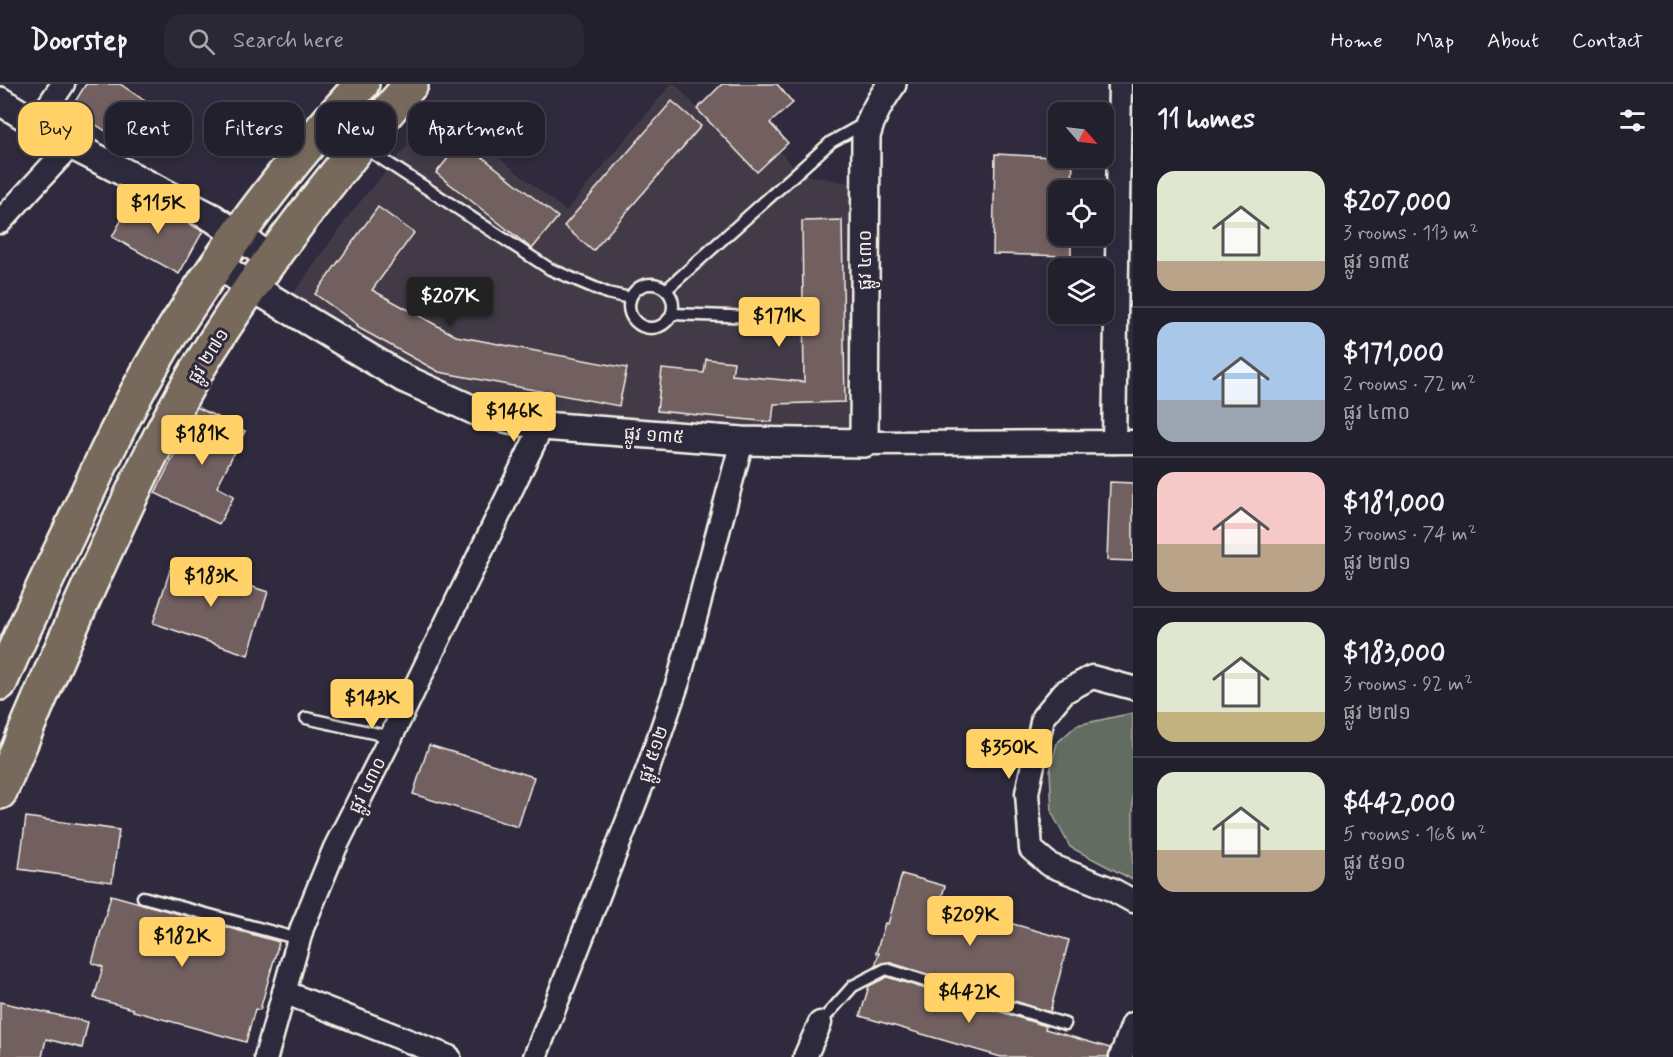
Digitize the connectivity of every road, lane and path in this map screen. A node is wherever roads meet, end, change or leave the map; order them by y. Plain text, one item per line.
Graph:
1 (63, 84) edge
2 (362, 84) edge
3 (411, 84) edge
4 (892, 84) edge
5 (1120, 84) edge
6 (0, 101) edge
7 (51, 102) edge
8 (345, 102) edge
9 (395, 102) edge
10 (18, 112) edge
11 (870, 120) junction
12 (316, 135) edge
13 (61, 156) edge
14 (92, 156) edge
15 (350, 156) edge
16 (377, 156) edge
17 (0, 222) edge
18 (238, 235) junction
19 (272, 259) junction
20 (217, 264) junction
21 (252, 287) junction
22 (667, 289) junction
23 (630, 298) junction
24 (672, 314) junction
25 (756, 317) dead end
26 (542, 426) junction
27 (742, 441) junction
28 (1124, 442) edge
29 (864, 443) junction
30 (0, 684) edge
31 (1133, 688) edge
32 (306, 718) dead end
33 (392, 737) junction
34 (0, 792) edge
35 (142, 897) dead end
36 (1133, 901) edge
37 (299, 939) junction
38 (284, 992) junction
39 (820, 1023) joint
40 (1065, 1024) dead end
41 (1133, 1024) edge
42 (266, 1057) edge
43 (448, 1057) edge
44 (535, 1057) edge
45 (805, 1057) edge
46 (1121, 1057) edge

1 - 7 street
2 - 8 main road
3 - 9 main road, ផ្លូវ ២៧១
4 - 11 street, ផ្លូវ ៤៣០
5 - 28 street
6 - 10 street
11 - 22 lane
11 - 29 street, ផ្លូវ ៤៣០
12 - 18 main road
13 - 17 street
14 - 18 street
15 - 19 main road, ផ្លូវ ២៧១
16 - 23 lane
18 - 19 street
18 - 20 main road
19 - 21 main road, ផ្លូវ ២៧១
20 - 21 street, ផ្លូវ ១៣៥
20 - 30 main road
21 - 26 street, ផ្លូវ ១៣៥
21 - 34 main road, ផ្លូវ ២៧១
22 - 23 lane
22 - 24 lane
23 - 24 lane
24 - 25 lane
26 - 27 street, ផ្លូវ ១៣៥
26 - 33 street, ផ្លូវ ៤៣០
27 - 29 street, ផ្លូវ ១៣៥
27 - 44 street, ផ្លូវ ៥១២
28 - 29 street, ផ្លូវ ១៣៥
31 - 36 street
32 - 33 lane
33 - 37 street, ផ្លូវ ៤៣០
35 - 37 lane
37 - 38 street, ផ្លូវ ៤៣០
38 - 42 street, ផ្លូវ ៤៣០
38 - 43 street
39 - 40 lane
39 - 45 street
41 - 46 street

